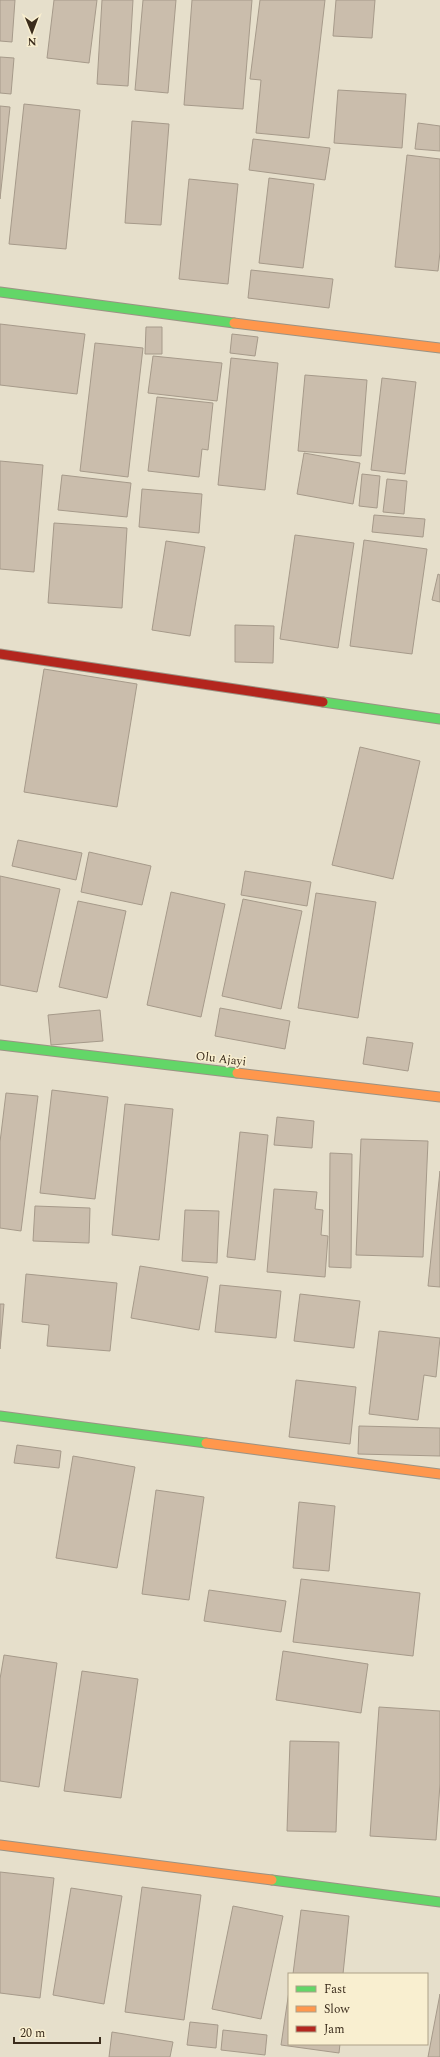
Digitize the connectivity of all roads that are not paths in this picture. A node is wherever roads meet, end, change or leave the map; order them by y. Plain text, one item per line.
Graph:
1 (0, 292) edge
2 (440, 348) edge
3 (0, 654) edge
4 (440, 719) edge
5 (0, 1045) edge
6 (440, 1097) edge
7 (0, 1416) edge
8 (440, 1474) edge
9 (0, 1845) edge
10 (440, 1902) edge

1 - 2 street
3 - 4 street
5 - 6 street, Olu Ajayi
7 - 8 street
9 - 10 street

